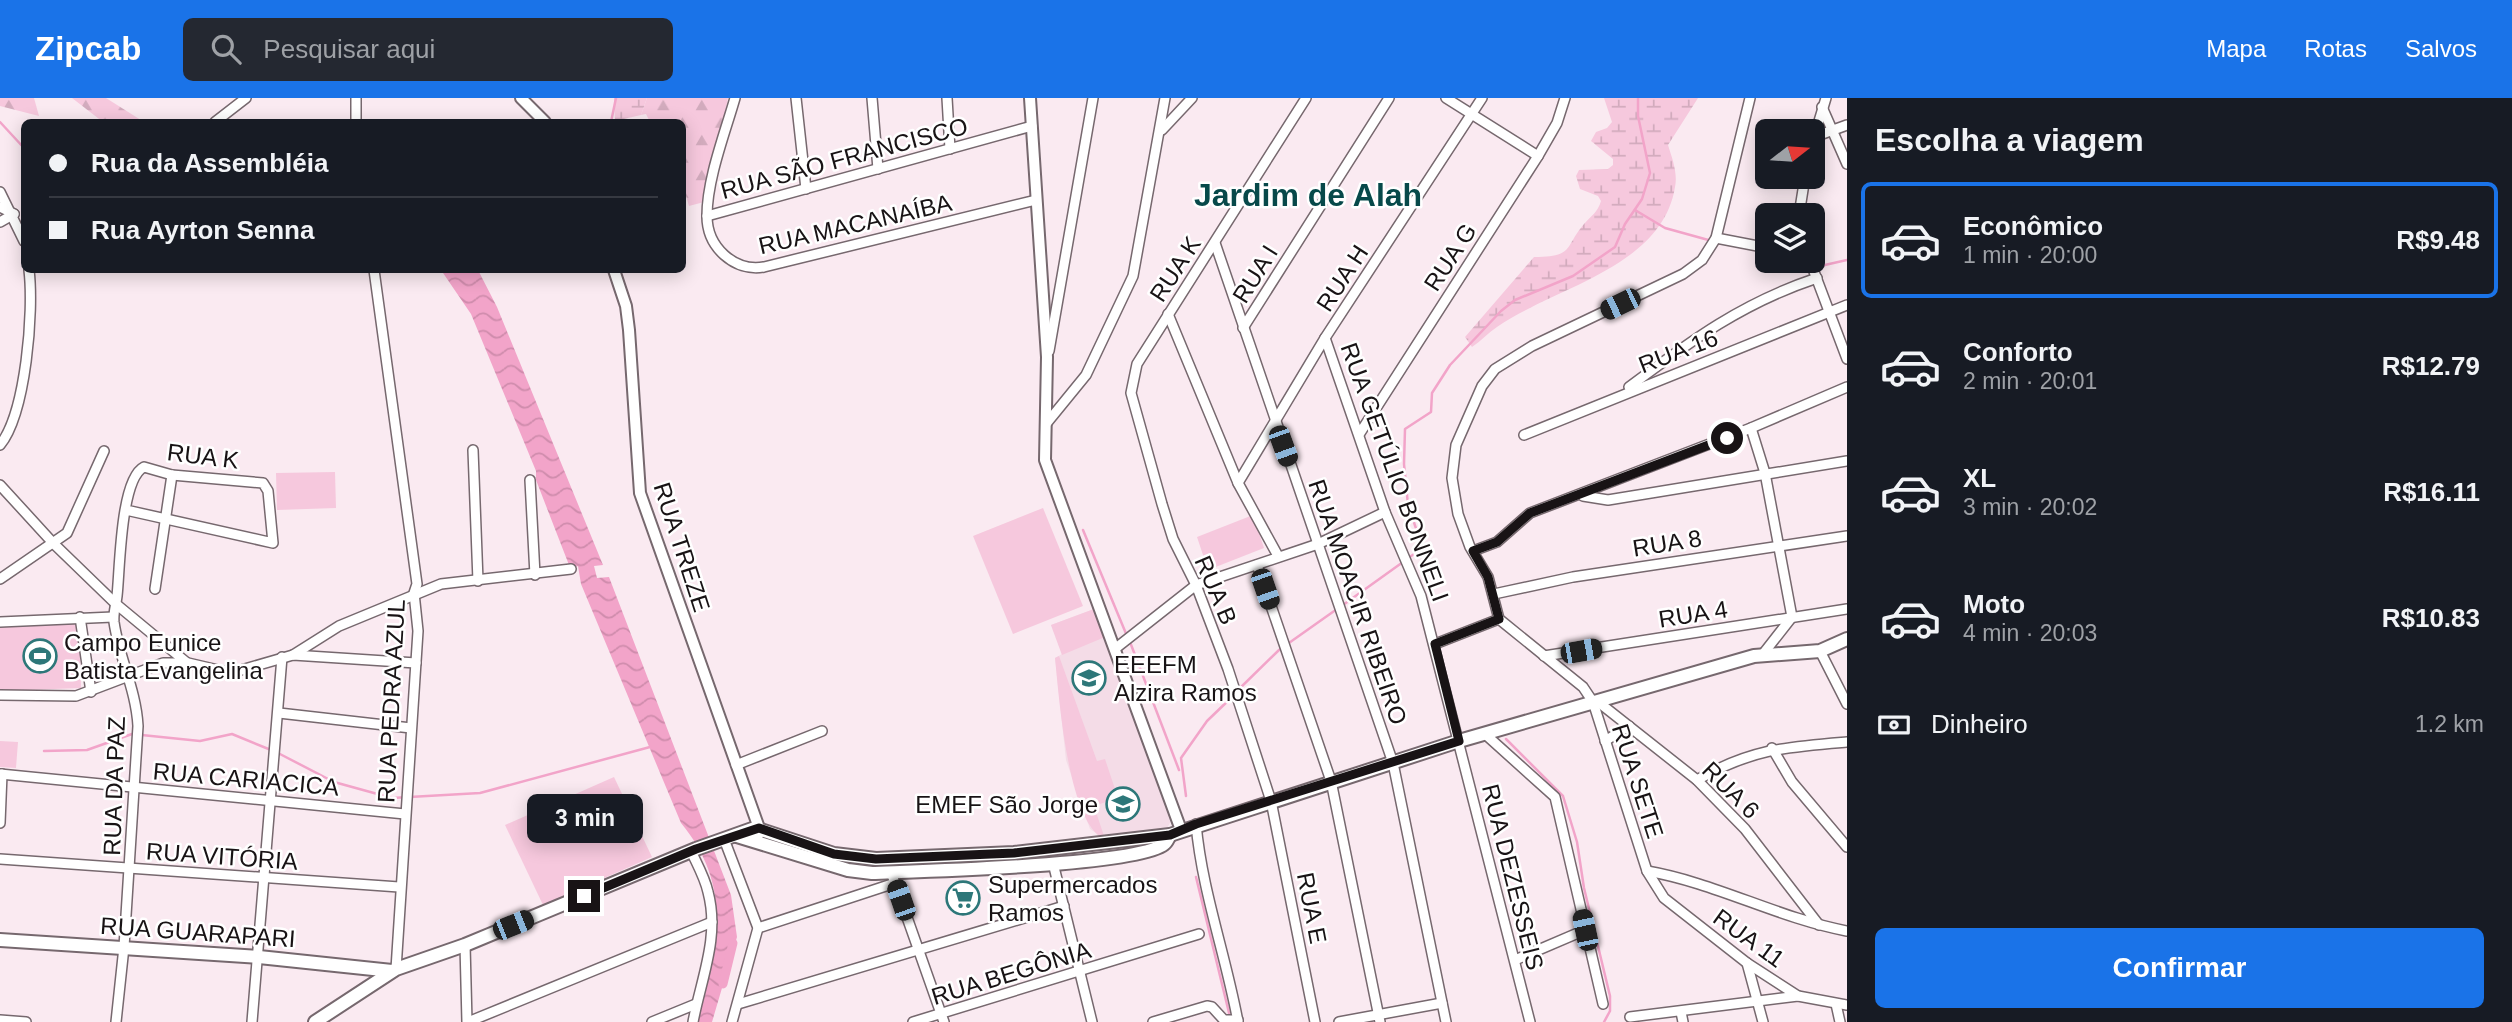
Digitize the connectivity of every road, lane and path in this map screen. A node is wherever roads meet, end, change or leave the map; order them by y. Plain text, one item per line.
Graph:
1 (246, 98) edge
2 (356, 98) edge
3 (521, 98) edge
4 (735, 98) edge
5 (796, 98) edge
6 (872, 98) edge
7 (947, 98) edge
8 (1030, 98) edge
9 (1093, 98) edge
10 (1165, 98) edge
11 (1192, 98) edge
12 (1306, 98) edge
13 (1389, 98) edge
14 (1446, 98) edge
15 (1482, 98) edge
16 (1565, 98) edge
17 (1750, 98) edge
18 (1824, 103) edge
19 (1472, 115) junction
20 (219, 119) edge
21 (356, 119) edge
22 (542, 119) edge
23 (1847, 125) edge
24 (1032, 126) junction
25 (1161, 131) junction
26 (1832, 131) junction
27 (1825, 134) edge
28 (950, 149) junction
29 (1538, 156) junction
30 (1847, 164) edge
31 (878, 169) junction
32 (806, 188) junction
33 (0, 192) edge
34 (1036, 200) junction
35 (0, 207) edge
36 (13, 214) junction
37 (707, 216) junction
38 (0, 222) edge
39 (21, 234) edge
40 (1716, 238) junction
41 (1215, 243) junction
42 (1755, 246) edge
43 (30, 273) edge
44 (374, 273) edge
45 (615, 273) edge
46 (1815, 273) edge
47 (1817, 278) junction
48 (1847, 305) edge
49 (1830, 312) junction
50 (1168, 314) junction
51 (1243, 328) junction
52 (1325, 338) junction
53 (1047, 357) junction
54 (1847, 359) edge
55 (1847, 387) edge
56 (1131, 393) joint
57 (1620, 394) junction
58 (1274, 422) junction
59 (1046, 424) junction
60 (1751, 428) junction
61 (1360, 433) junction
62 (1524, 435) dead end
63 (0, 445) edge
64 (473, 450) dead end
65 (104, 451) dead end
66 (1847, 461) edge
67 (137, 473) joint
68 (1765, 473) junction
69 (172, 475) junction
70 (530, 480) dead end
71 (1238, 483) junction
72 (0, 485) edge
73 (1581, 495) junction
74 (126, 510) junction
75 (1385, 512) junction
76 (165, 521) junction
77 (1847, 536) edge
78 (53, 543) junction
79 (1318, 544) junction
80 (1779, 545) junction
81 (1473, 551) junction
82 (1278, 556) junction
83 (1257, 565) junction
84 (572, 569) dead end
85 (535, 575) junction
86 (0, 579) edge
87 (478, 581) junction
88 (1196, 585) junction
89 (155, 589) dead end
90 (414, 593) junction
91 (1494, 594) junction
92 (116, 604) junction
93 (1847, 609) edge
94 (80, 617) junction
95 (113, 617) junction
96 (1792, 617) junction
97 (1499, 619) junction
98 (0, 622) edge
99 (1847, 639) edge
100 (1435, 644) junction
101 (1116, 648) junction
102 (1820, 652) junction
103 (1763, 654) junction
104 (293, 655) junction
105 (1544, 656) junction
106 (282, 657) junction
107 (188, 663) junction
108 (416, 663) junction
109 (130, 678) junction
110 (91, 692) junction
111 (0, 695) edge
112 (1595, 701) junction
113 (1847, 704) edge
114 (279, 713) junction
115 (1629, 726) junction
116 (411, 728) junction
117 (822, 731) dead end
118 (1485, 734) junction
119 (1459, 741) junction
120 (1605, 741) junction
121 (1847, 741) edge
122 (1772, 748) junction
123 (1393, 763) junction
124 (736, 765) junction
125 (1, 774) edge
126 (1696, 780) junction
127 (1331, 781) junction
128 (136, 789) junction
129 (1271, 800) junction
130 (269, 803) junction
131 (405, 814) junction
132 (0, 823) edge
133 (1185, 829) junction
134 (759, 834) junction
135 (724, 839) junction
136 (1847, 847) edge
137 (694, 850) junction
138 (0, 859) edge
139 (1053, 863) junction
140 (130, 868) junction
141 (1647, 871) junction
142 (893, 877) junction
143 (264, 880) junction
144 (399, 887) junction
145 (1064, 906) junction
146 (712, 922) junction
147 (1819, 925) junction
148 (758, 928) junction
149 (1585, 930) junction
150 (1847, 930) edge
151 (1199, 934) dead end
152 (0, 940) edge
153 (465, 945) junction
154 (124, 947) junction
155 (918, 951) junction
156 (259, 957) junction
157 (1515, 960) junction
158 (1747, 962) junction
159 (394, 970) junction
160 (1080, 973) junction
161 (1798, 996) junction
162 (1759, 1002) junction
163 (1442, 1003) junction
164 (696, 1004) junction
165 (737, 1004) junction
166 (1603, 1004) dead end
167 (1836, 1004) junction
168 (1847, 1005) edge
169 (1681, 1012) junction
170 (1630, 1017) dead end
171 (330, 1018) edge
172 (943, 1018) edge
173 (1379, 1018) edge
174 (0, 1020) edge
175 (1235, 1021) edge
176 (26, 1022) edge
177 (116, 1022) edge
178 (253, 1022) edge
179 (316, 1022) edge
180 (468, 1022) edge
181 (652, 1022) edge
182 (693, 1022) edge
183 (732, 1022) edge
184 (913, 1022) edge
185 (1092, 1022) edge
186 (1153, 1022) edge
187 (1315, 1022) edge
188 (1339, 1022) edge
189 (1446, 1022) edge
190 (1530, 1022) edge
191 (1683, 1022) edge
192 (1763, 1022) edge
193 (1840, 1022) edge

1 - 20 street
2 - 21 street
3 - 22 street
4 - 37 street
5 - 32 street
6 - 31 street
7 - 28 street
8 - 24 street
9 - 53 street
10 - 25 street
11 - 25 street
12 - 41 street, RUA K
13 - 51 street, RUA I
14 - 19 street
15 - 19 street, RUA H
16 - 29 street, RUA G
17 - 40 street
18 - 26 street
19 - 29 street
19 - 52 street, RUA H
23 - 26 street
24 - 28 street, RUA SÃO FRANCISCO
24 - 34 street
25 - 59 street
26 - 27 street
26 - 30 street
28 - 31 street, RUA SÃO FRANCISCO
29 - 61 street, RUA G
31 - 32 street, RUA SÃO FRANCISCO
32 - 37 street, RUA SÃO FRANCISCO
33 - 36 street
34 - 37 street, RUA MACANAÍBA
34 - 53 street
35 - 36 street
36 - 38 street
36 - 39 street
40 - 42 street
40 - 81 street
41 - 50 street, RUA K
41 - 51 street, RUA MOACIR RIBEIRO
43 - 63 street
44 - 90 street, RUA PEDRA AZUL
45 - 124 street, RUA TREZE
46 - 47 street
47 - 49 street
47 - 57 street
48 - 49 street, RUA 16
49 - 54 street
49 - 57 street, RUA 16
50 - 56 street, RUA K
50 - 71 street
51 - 58 street, RUA MOACIR RIBEIRO
52 - 58 street, RUA H
52 - 61 street, RUA GETÚLIO BONNELI
53 - 59 street
55 - 60 street
56 - 88 street, RUA B
57 - 62 street, RUA 16
58 - 71 street, RUA H
58 - 79 street, RUA MOACIR RIBEIRO
59 - 101 street
60 - 68 street
60 - 73 street
61 - 75 street, RUA GETÚLIO BONNELI
64 - 87 street
65 - 78 street
66 - 68 street
67 - 69 street, RUA K
67 - 74 street, RUA DA PAZ
68 - 73 street
68 - 80 street
69 - 76 street
69 - 76 street, RUA K
70 - 85 street
71 - 82 street
72 - 78 street
73 - 81 street
74 - 76 street
74 - 92 street, RUA DA PAZ
75 - 79 street
75 - 100 street, RUA GETÚLIO BONNELI
76 - 89 street
77 - 80 street, RUA 8
78 - 86 street
78 - 92 street
79 - 82 street
79 - 123 street, RUA MOACIR RIBEIRO
80 - 91 street, RUA 8
80 - 96 street
81 - 91 street
82 - 83 street
83 - 88 street
83 - 127 street
84 - 85 street
85 - 87 street
87 - 90 street
88 - 101 street
88 - 129 street, RUA B
90 - 104 street
90 - 108 street, RUA PEDRA AZUL
91 - 97 street
92 - 95 street, RUA DA PAZ
92 - 107 street
93 - 96 street, RUA 4
94 - 95 street
94 - 98 street
94 - 110 street
95 - 109 street, RUA DA PAZ
96 - 103 street
96 - 105 street, RUA 4
97 - 100 street
97 - 105 street, RUA 6
99 - 102 main road
100 - 119 street, RUA GETÚLIO BONNELI
101 - 133 street
102 - 103 main road
102 - 113 street
103 - 112 main road
104 - 106 street
104 - 108 street
105 - 112 street, RUA 6
106 - 107 street
106 - 114 street
107 - 109 street
108 - 116 street, RUA PEDRA AZUL
109 - 110 street
109 - 128 street, RUA DA PAZ
110 - 111 street
112 - 115 street, RUA 6
112 - 118 main road
112 - 120 street, RUA SETE
114 - 116 street
114 - 130 street
115 - 120 street
115 - 126 street, RUA 6
116 - 131 street, RUA PEDRA AZUL
117 - 124 street
118 - 119 main road
118 - 149 street
119 - 123 main road
119 - 157 street, RUA DEZESSEIS
120 - 141 street, RUA SETE
121 - 122 street
122 - 126 street
122 - 136 street
123 - 127 main road
123 - 163 street, RUA MOACIR RIBEIRO
124 - 134 street, RUA TREZE
125 - 128 street, RUA CARIACICA
125 - 132 street
126 - 147 street, RUA 6
127 - 129 main road
127 - 173 street
128 - 130 street, RUA CARIACICA
128 - 140 street, RUA DA PAZ
129 - 133 main road
129 - 187 street, RUA E
130 - 131 street, RUA CARIACICA
130 - 143 street
131 - 144 street, RUA PEDRA AZUL
133 - 134 main road
133 - 139 main road
133 - 175 street
134 - 135 main road
134 - 142 main road
135 - 137 main road
135 - 148 street
137 - 146 street
137 - 153 main road
138 - 140 street, RUA VITÓRIA
139 - 142 main road
139 - 145 street
140 - 143 street, RUA VITÓRIA
140 - 154 street, RUA DA PAZ
141 - 147 street
141 - 158 street, RUA 11
142 - 148 street
142 - 155 street
143 - 144 street, RUA VITÓRIA
143 - 156 street
144 - 159 street, RUA PEDRA AZUL
145 - 155 street
145 - 160 street
146 - 164 street
146 - 180 street
147 - 150 street
148 - 165 street
149 - 157 street
149 - 166 street
151 - 160 street, RUA BEGÔNIA
152 - 154 main road, RUA GUARAPARI
153 - 159 main road
153 - 180 street
154 - 156 main road, RUA GUARAPARI
154 - 177 street, RUA DA PAZ
155 - 165 street
155 - 172 street
156 - 159 main road, RUA GUARAPARI
156 - 178 street
157 - 190 street, RUA DEZESSEIS
158 - 161 street, RUA 11
158 - 162 street
159 - 171 main road
160 - 172 street, RUA BEGÔNIA
160 - 185 street
161 - 162 street
161 - 167 street, RUA 11
162 - 169 street
162 - 192 street
163 - 173 street
163 - 189 street, RUA MOACIR RIBEIRO
164 - 181 street
164 - 182 street
165 - 183 street
167 - 168 street, RUA 11
167 - 193 street
169 - 170 street
169 - 191 street
171 - 179 main road
172 - 184 street, RUA BEGÔNIA
173 - 188 street
174 - 176 street
175 - 186 street

